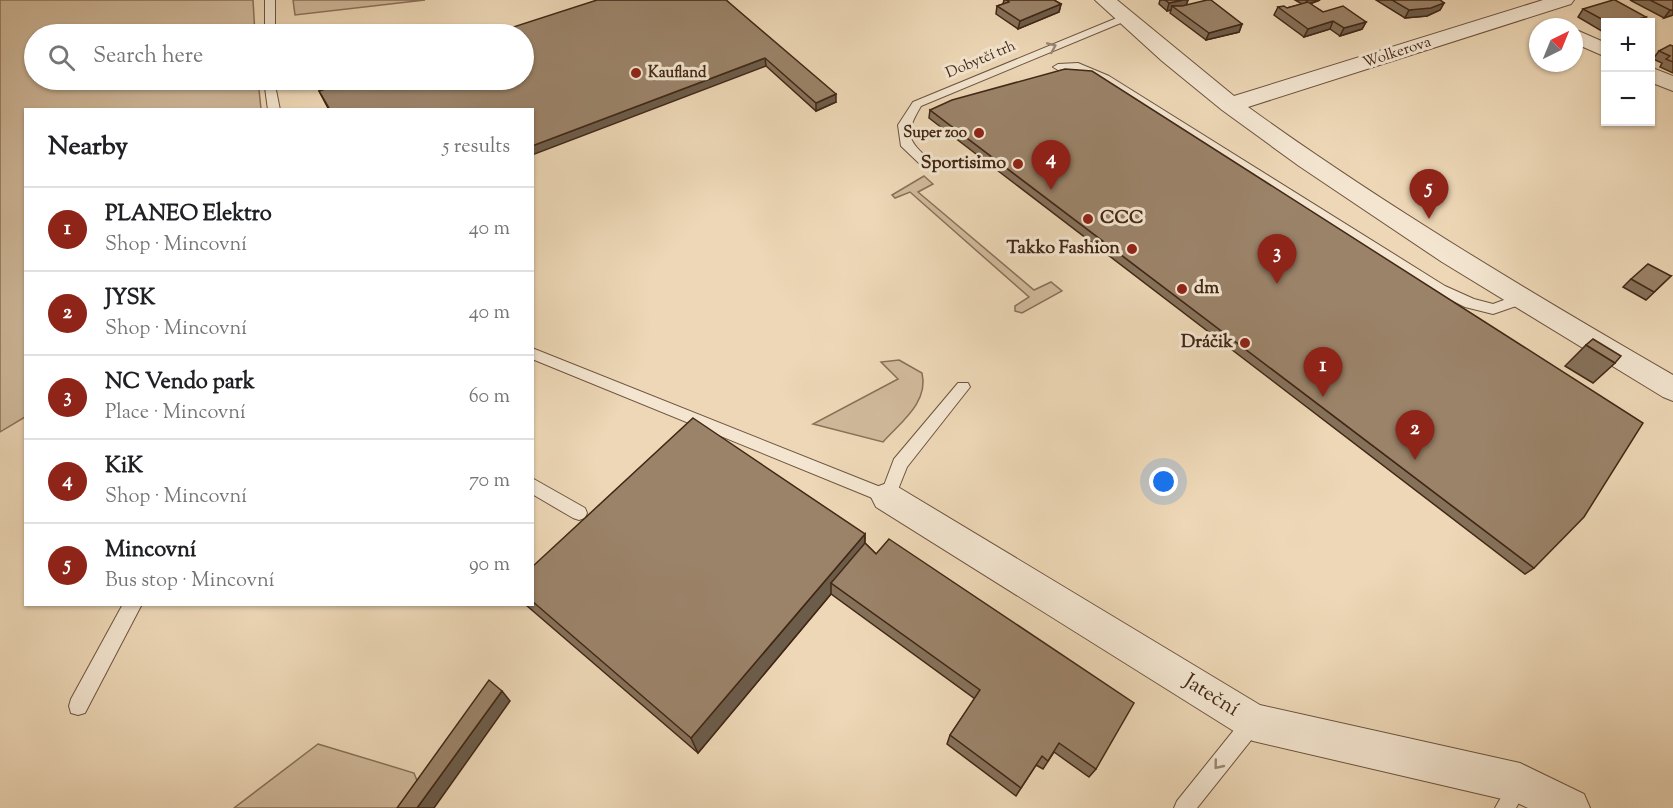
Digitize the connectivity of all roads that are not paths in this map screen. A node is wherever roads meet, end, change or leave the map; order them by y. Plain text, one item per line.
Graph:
1 (270, 0) edge
2 (1105, 0) edge
3 (1564, 0) edge
4 (1526, 12) junction
5 (1124, 18) junction
6 (1538, 18) edge
7 (270, 24) edge
8 (1583, 40) edge
9 (1601, 49) edge
10 (1058, 67) dead end
11 (1655, 75) edge
12 (1673, 84) edge
13 (271, 90) edge
14 (1230, 105) junction
15 (274, 108) edge
16 (927, 164) dead end
17 (1520, 299) junction
18 (535, 355) edge
19 (963, 387) dead end
20 (1673, 389) edge
21 (534, 486) edge
22 (887, 497) junction
23 (579, 513) dead end
24 (132, 606) edge
25 (78, 706) dead end
26 (1253, 722) junction
27 (1513, 795) edge
28 (1184, 808) edge
29 (1570, 808) edge

1 - 7 lane
2 - 5 street
3 - 4 street, Wolkerova
4 - 6 street
4 - 14 street, Wolkerova
5 - 14 street
16 -> 5 lane, Dobytčí trh
8 - 9 street
10 - 17 lane
11 - 12 street
13 - 15 lane
14 - 17 street
17 - 20 street
18 - 22 lane
19 - 22 lane
21 - 23 lane
22 - 26 street, Jateční
24 - 25 lane
26 - 27 street, Jateční
26 -> 28 lane
27 - 29 street, Jateční

